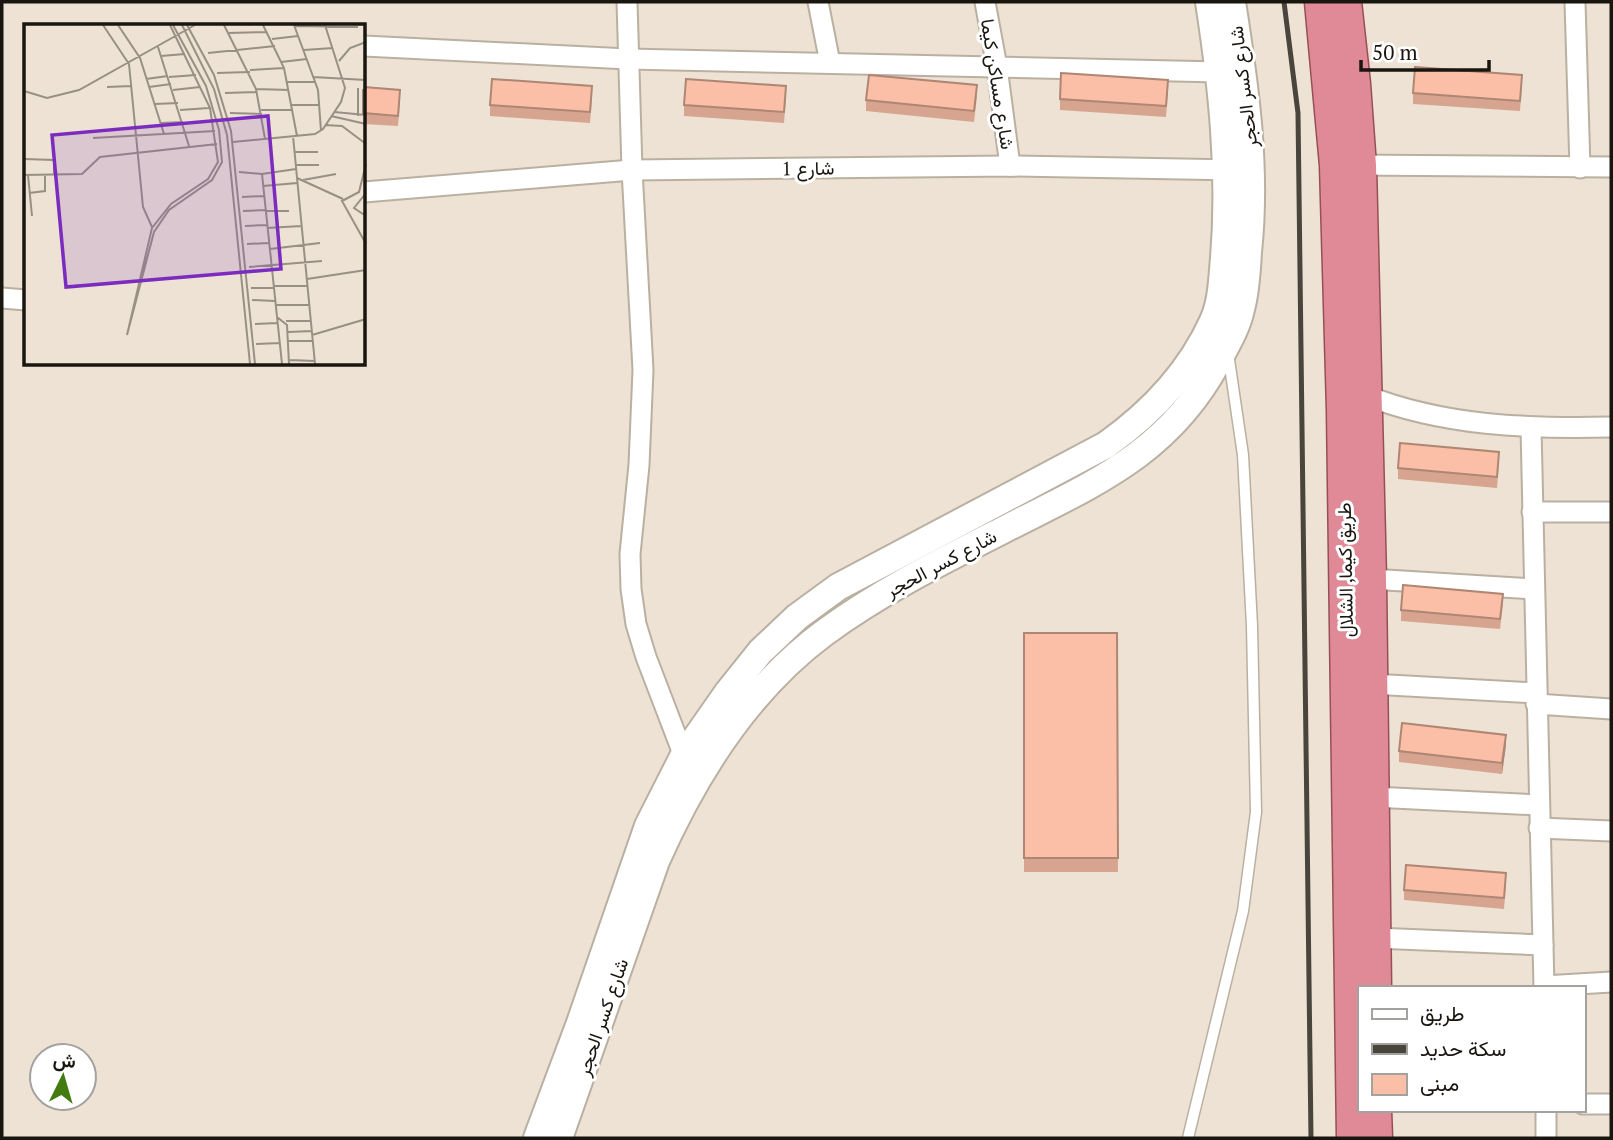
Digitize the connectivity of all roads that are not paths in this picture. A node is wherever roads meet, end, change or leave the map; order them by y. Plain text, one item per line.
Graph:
1 (627, 2) edge
2 (818, 2) edge
3 (985, 2) edge
4 (1209, 2) edge
5 (1232, 2) edge
6 (1321, 2) edge
7 (1345, 2) edge
8 (1575, 2) edge
9 (366, 47) edge
10 (628, 59) junction
11 (830, 64) junction
12 (997, 67) junction
13 (1220, 72) junction
14 (1348, 165) junction
15 (1010, 166) junction
16 (1580, 167) junction
17 (1611, 167) edge
18 (1226, 169) junction
19 (632, 170) junction
20 (1252, 171) junction
21 (366, 191) edge
22 (2, 298) edge
23 (24, 300) edge
24 (1213, 321) junction
25 (1227, 345) junction
26 (1365, 395) junction
27 (1611, 427) edge
28 (1531, 428) junction
29 (1532, 512) junction
30 (1611, 512) edge
31 (1370, 579) junction
32 (1534, 589) junction
33 (1371, 684) junction
34 (1536, 698) junction
35 (1611, 709) edge
36 (684, 755) junction
37 (694, 783) junction
38 (1373, 797) junction
39 (1539, 805) junction
40 (1539, 828) junction
41 (1611, 831) edge
42 (1375, 938) junction
43 (1543, 945) junction
44 (1611, 982) edge
45 (1375, 986) edge
46 (1544, 986) edge
47 (1557, 986) edge
48 (589, 1026) junction
49 (1356, 1087) edge
50 (1585, 1104) edge
51 (1611, 1104) edge
52 (1376, 1112) edge
53 (1545, 1112) edge
54 (549, 1135) edge
55 (1188, 1138) edge
56 (1353, 1138) edge
57 (1376, 1138) edge
58 (1546, 1138) edge

1 - 10 street
2 - 11 street
3 - 12 street, شارع مساكن كيما
4 - 13 main road, شارع كسر الحجر
5 - 20 main road, شارع كسر الحجر
6 - 14 highway, طريق كيما, الشلال
7 - 14 highway, طريق كيما, الشلال
8 - 16 street
9 - 10 street
10 - 11 street
10 - 19 street
11 - 12 street
12 - 13 street
12 - 15 street, شارع مساكن كيما
13 - 18 main road, شارع كسر الحجر
14 - 16 street
14 - 26 highway, طريق كيما, الشلال
14 - 49 highway, طريق كيما, الشلال
15 - 18 street, شارع 1
15 - 19 street, شارع 1
16 - 17 street
18 - 20 street, شارع 1
18 - 24 main road, شارع كسر الحجر
19 - 21 street, شارع 1
19 - 36 street
20 - 25 main road, شارع كسر الحجر
22 - 23 street
24 - 25 main road
24 - 36 main road, شارع كسر الحجر
25 - 37 main road, شارع كسر الحجر
25 - 55 lane
26 - 28 street
26 - 31 highway, طريق كيما, الشلال
27 - 28 street
28 - 29 street
29 - 30 street
29 - 32 street
31 - 32 street
31 - 33 highway, طريق كيما, الشلال
32 - 34 street
33 - 34 street
33 - 38 highway, طريق كيما, الشلال
34 - 35 street
34 - 39 street
36 - 37 street
36 - 48 main road, شارع كسر الحجر
37 - 48 main road, شارع كسر الحجر
38 - 39 street
38 - 42 highway, طريق كيما, الشلال
39 - 40 street
40 - 41 street
40 - 43 street
42 - 43 street
42 - 45 highway, طريق كيما, الشلال
43 - 46 street
44 - 47 street
48 - 54 main road, شارع كسر الحجر
49 - 56 highway, طريق كيما, الشلال
50 - 51 street
52 - 57 highway
53 - 58 street

